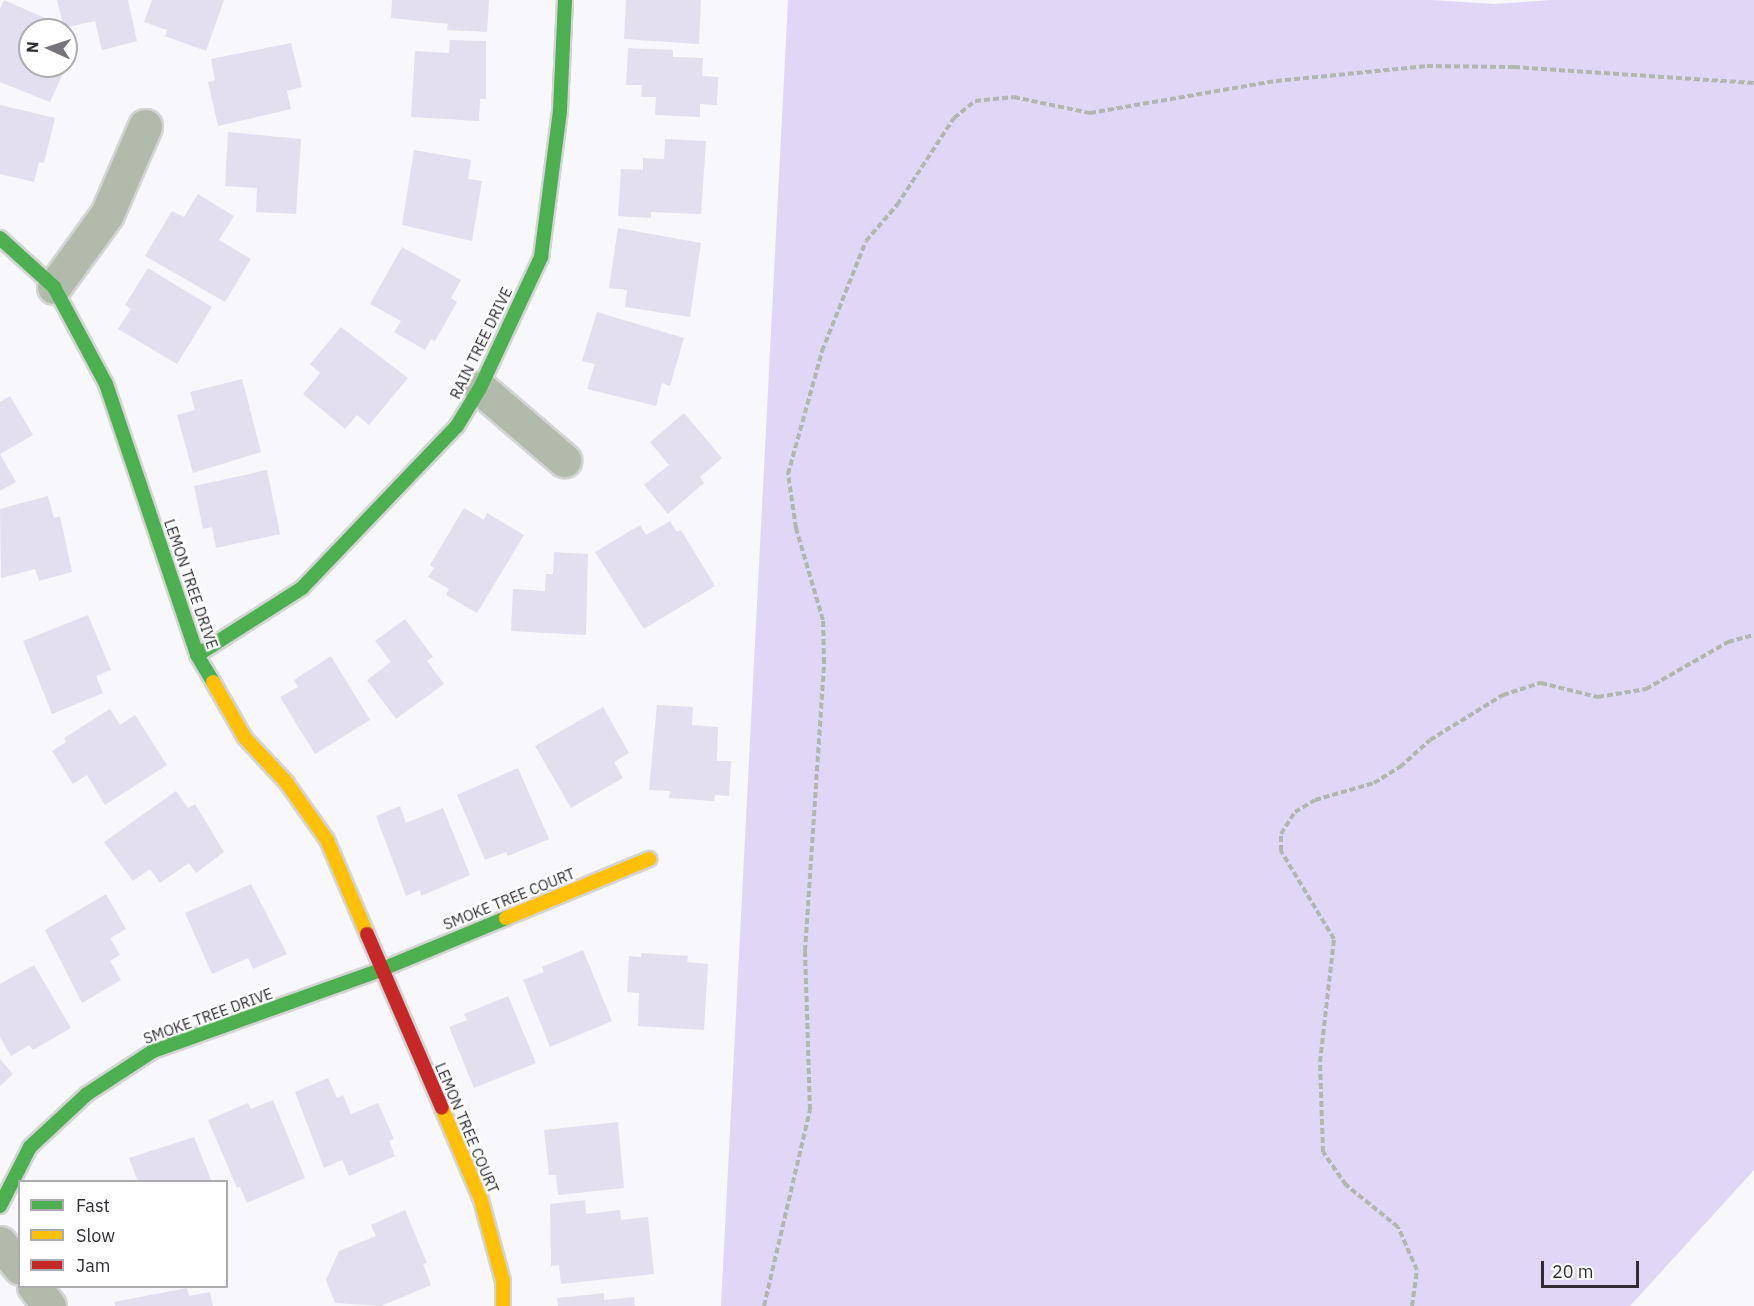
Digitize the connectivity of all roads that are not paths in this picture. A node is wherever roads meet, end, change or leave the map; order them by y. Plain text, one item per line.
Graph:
1 (565, 0) edge
2 (145, 126) dead end
3 (0, 238) edge
4 (54, 287) junction
5 (480, 388) junction
6 (564, 460) dead end
7 (197, 655) junction
8 (649, 859) dead end
9 (381, 970) junction
10 (0, 1206) edge
11 (0, 1243) edge
12 (18, 1266) edge
13 (35, 1288) edge
14 (49, 1306) edge
15 (503, 1306) edge

1 - 5 street, RAIN TREE DRIVE
2 - 4 street
3 - 4 street, LEMON TREE DRIVE
4 - 7 street, LEMON TREE DRIVE
5 - 6 street
5 - 7 street, RAIN TREE DRIVE
7 - 9 street, LEMON TREE DRIVE
8 - 9 street, SMOKE TREE COURT
9 - 10 street, SMOKE TREE DRIVE
9 - 15 street, LEMON TREE COURT
11 - 12 street
13 - 14 street

